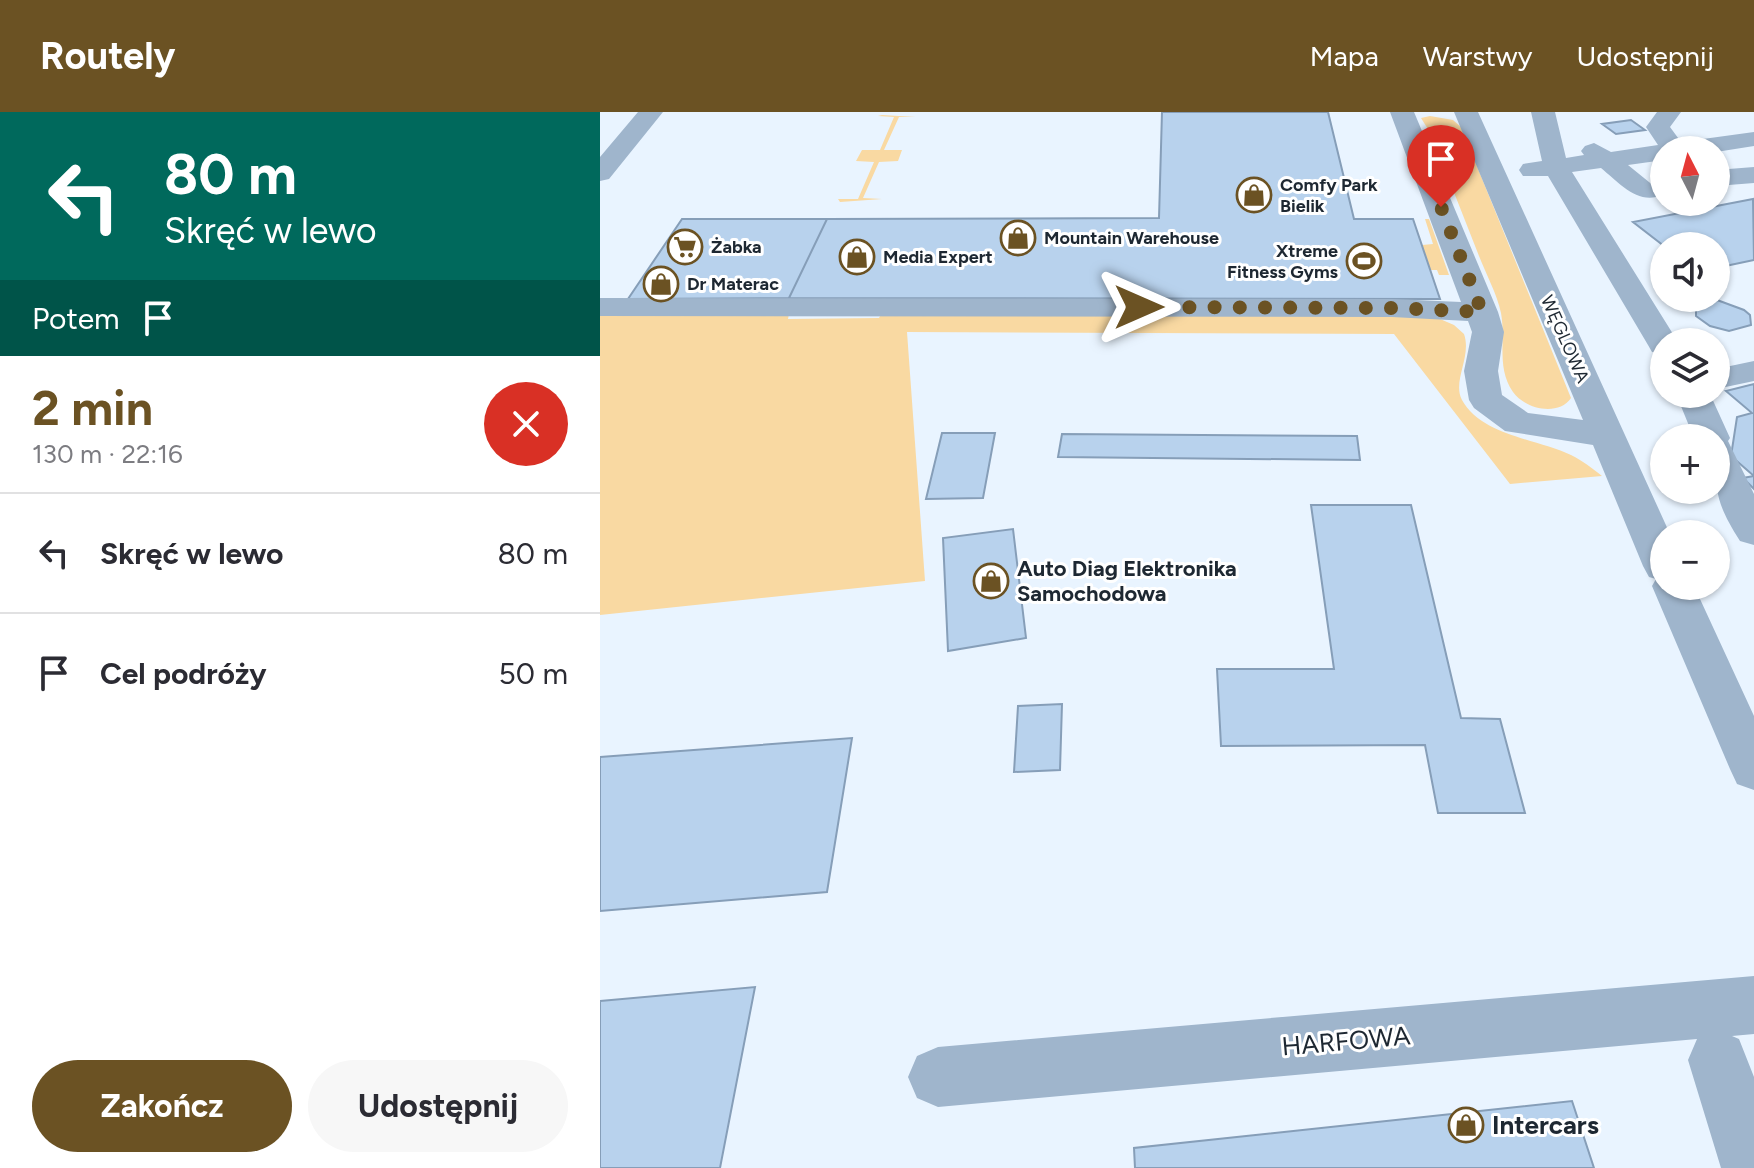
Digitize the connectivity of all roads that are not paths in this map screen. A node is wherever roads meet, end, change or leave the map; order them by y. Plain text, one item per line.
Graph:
1 (651, 112) edge
2 (1402, 112) edge
3 (1466, 112) edge
4 (1543, 112) edge
5 (1566, 112) edge
6 (1669, 112) edge
7 (1665, 136) edge
8 (1754, 139) edge
9 (1730, 142) edge
10 (1650, 154) edge
11 (1607, 160) junction
12 (1556, 168) junction
13 (600, 173) edge
14 (1493, 173) junction
15 (1754, 175) edge
16 (1730, 177) edge
17 (1650, 186) edge
18 (1650, 190) edge
19 (1578, 204) junction
20 (600, 307) edge
21 (1482, 312) junction
22 (1654, 328) edge
23 (1754, 371) edge
24 (1730, 376) edge
25 (1607, 435) junction
26 (1730, 483) edge
27 (1754, 531) edge
28 (1650, 534) edge
29 (1679, 600) edge
30 (1754, 769) edge
31 (1754, 1005) edge
32 (1718, 1060) dead end
33 (938, 1077) dead end
34 (1753, 1168) edge

1 - 13 street
2 - 21 street
3 - 14 street, WĘGLOWA
4 - 12 street
5 - 11 street
6 - 7 street
8 - 9 street
10 - 11 street
11 - 12 street
11 - 17 street
12 - 14 street
12 - 19 street
14 - 25 street, WĘGLOWA
15 - 16 street
18 - 19 street
19 - 22 street
20 - 21 street
21 - 25 street
23 - 24 street
25 - 28 street, WĘGLOWA
26 - 27 street
29 - 30 street
31 - 33 street, HARFOWA
32 - 34 street

